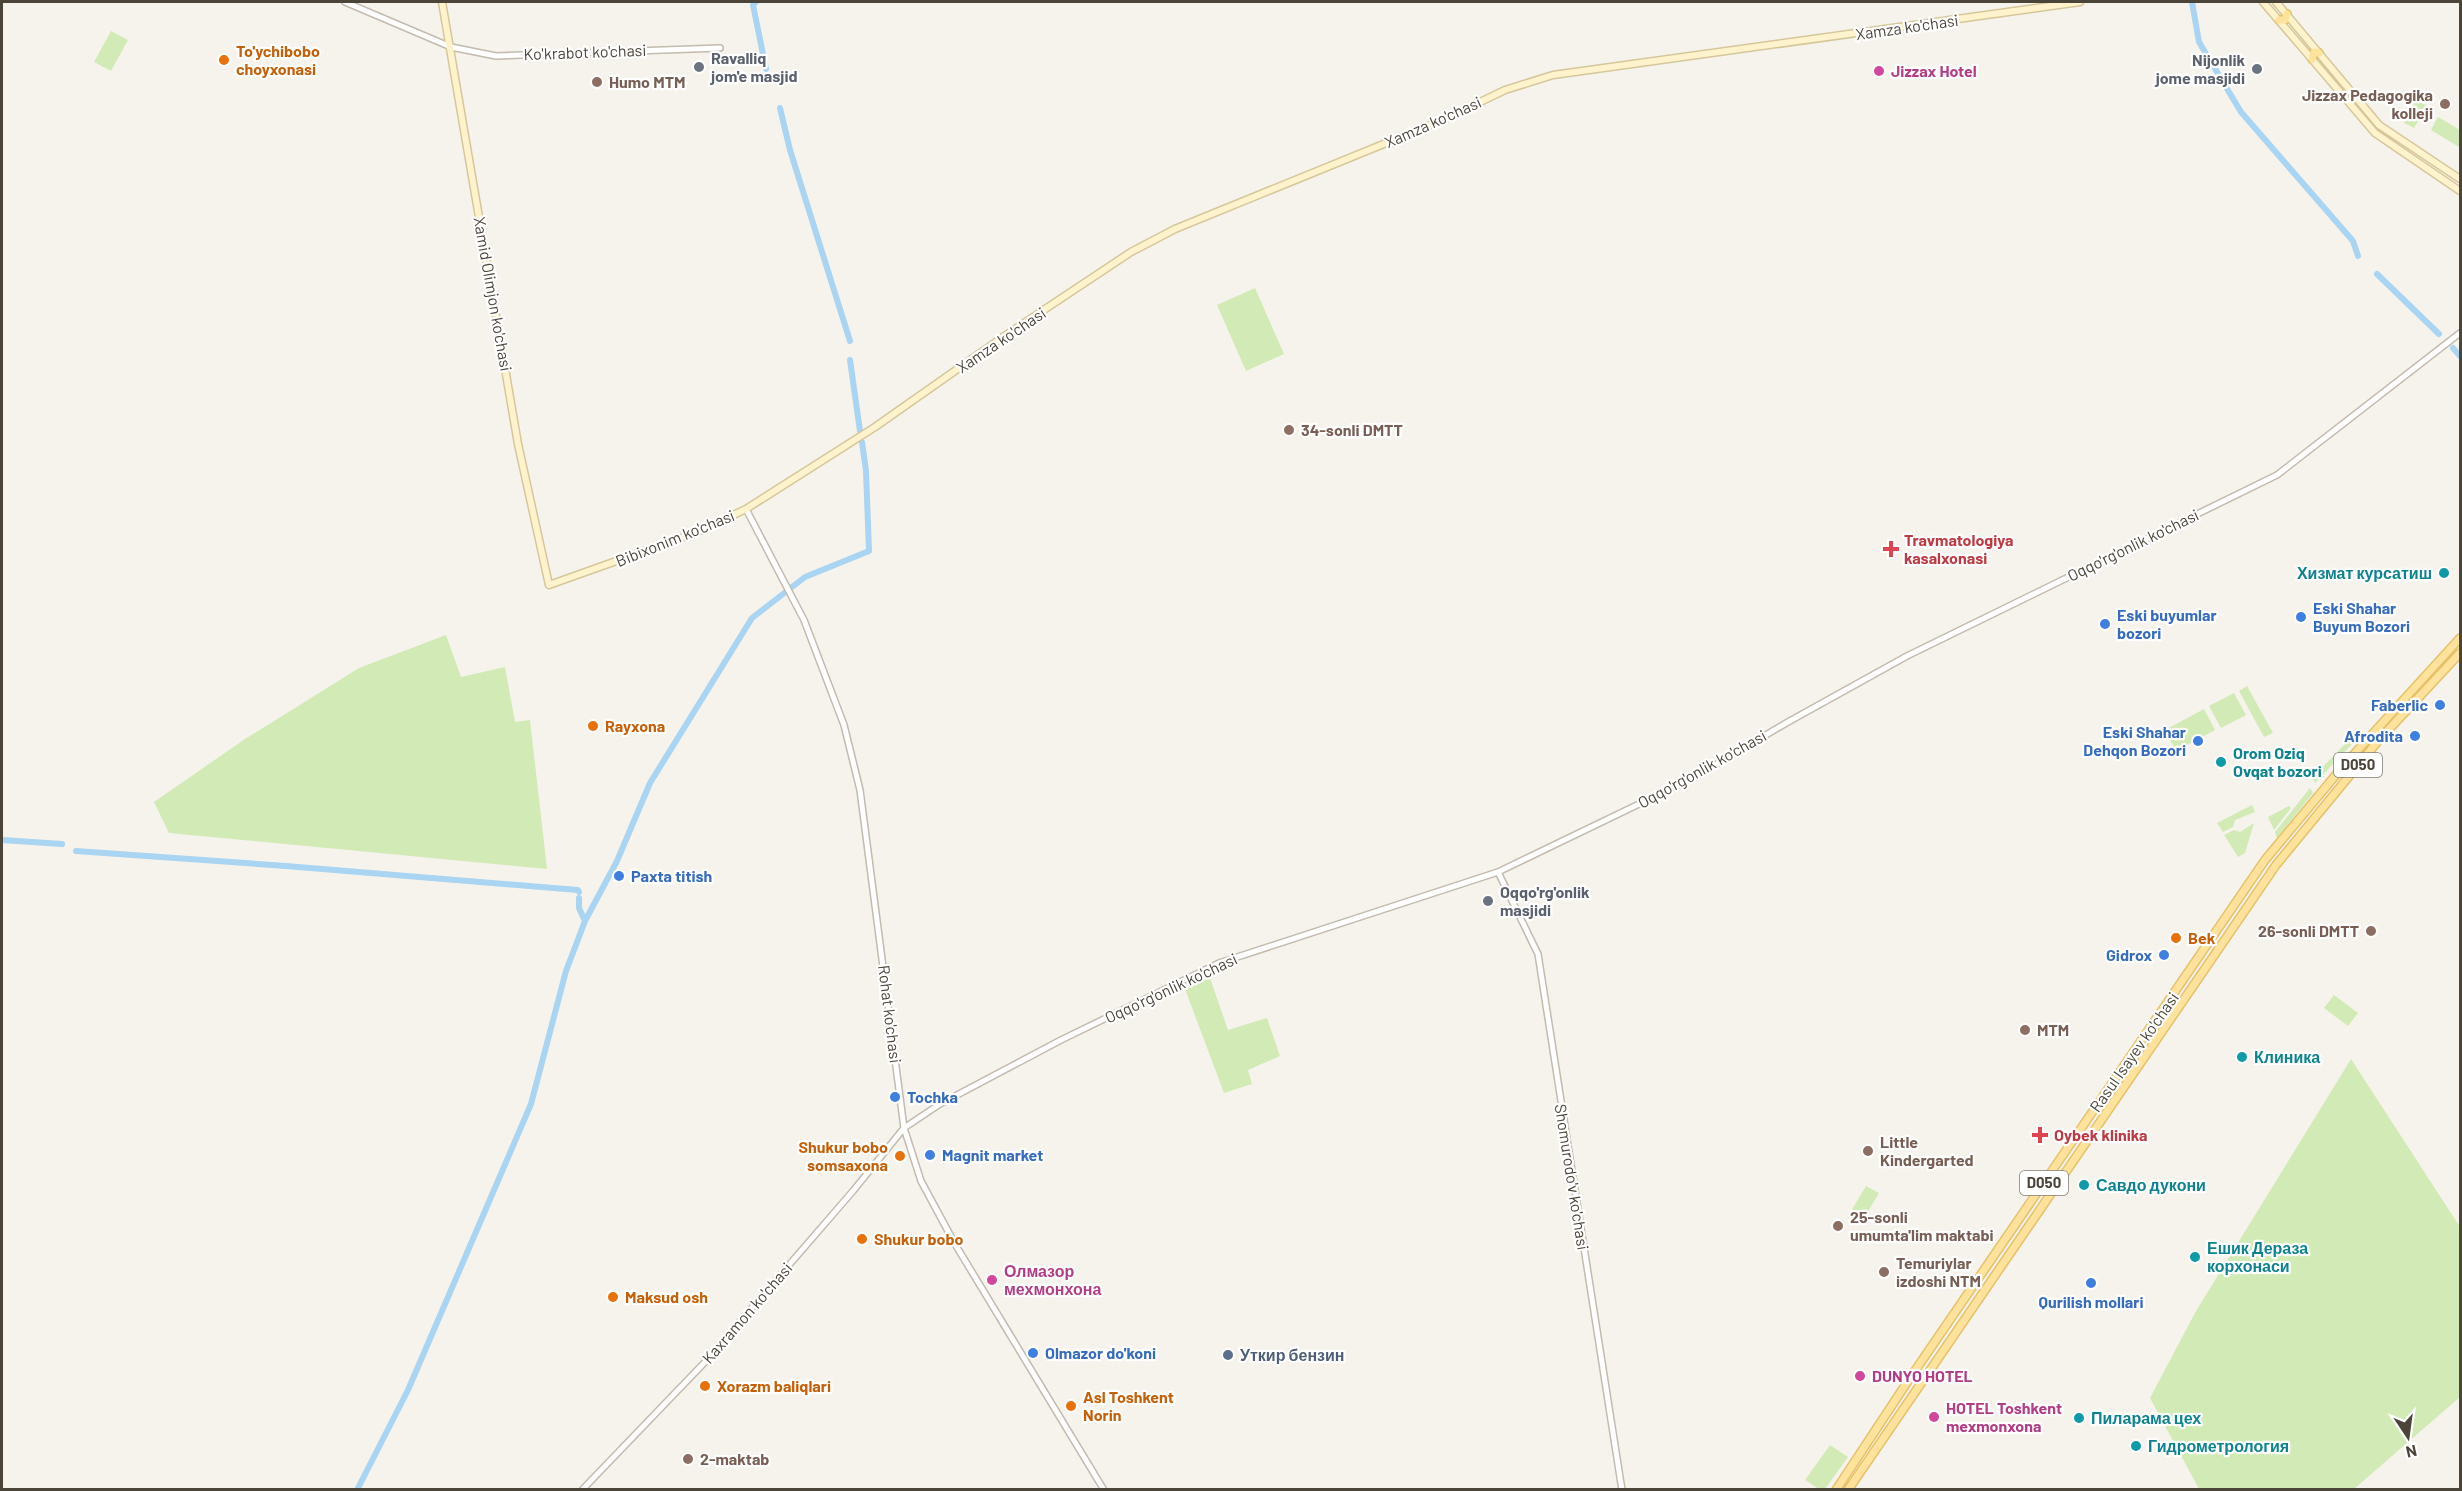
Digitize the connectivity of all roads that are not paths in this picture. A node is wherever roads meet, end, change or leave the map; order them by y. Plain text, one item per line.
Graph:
1 (345, 2) edge
2 (442, 2) edge
3 (2080, 2) edge
4 (2263, 2) edge
5 (2276, 2) edge
6 (2287, 14) junction
7 (2279, 20) junction
8 (451, 47) junction
9 (720, 48) dead end
10 (2319, 53) junction
11 (2312, 59) junction
12 (2460, 179) edge
13 (2460, 191) edge
14 (2460, 333) edge
15 (856, 439) joint
16 (746, 509) junction
17 (549, 585) joint
18 (2460, 638) edge
19 (2460, 653) edge
20 (1498, 872) junction
21 (904, 1128) junction
22 (1910, 1378) junction
23 (1919, 1385) junction
24 (582, 1490) edge
25 (1104, 1490) edge
26 (1622, 1490) edge
27 (1836, 1490) edge
28 (1848, 1490) edge

1 - 8 street, Ko'krabot ko'chasi
2 - 8 main road, Xamid Olimjon ko'chasi
3 - 15 main road, Xamza ko'chasi
4 - 7 main road
5 - 6 main road
6 - 7 main road
6 - 10 main road
7 - 11 main road
8 - 9 street, Ko'krabot ko'chasi
8 - 17 main road, Xamid Olimjon ko'chasi
10 - 11 main road
10 - 12 main road
11 - 13 main road
14 - 20 street, Oqqo'rg'onlik ko'chasi
15 - 16 main road, Bibixonim ko'chasi
16 - 17 main road, Bibixonim ko'chasi
16 - 21 street, Rohat ko'chasi
18 - 22 main road, Rasul Isayev ko'chasi / D050
19 - 23 main road, Rasul Isayev ko'chasi / D050
20 - 21 street, Oqqo'rg'onlik ko'chasi
20 - 26 street, Shomurodo'v ko'chasi
21 - 24 street, Kaxramon ko'chasi
21 - 25 street, Rohat ko'chasi
22 - 23 main road
22 - 27 main road, Rasul Isayev ko'chasi / D050
23 - 28 main road, Rasul Isayev ko'chasi / D050

